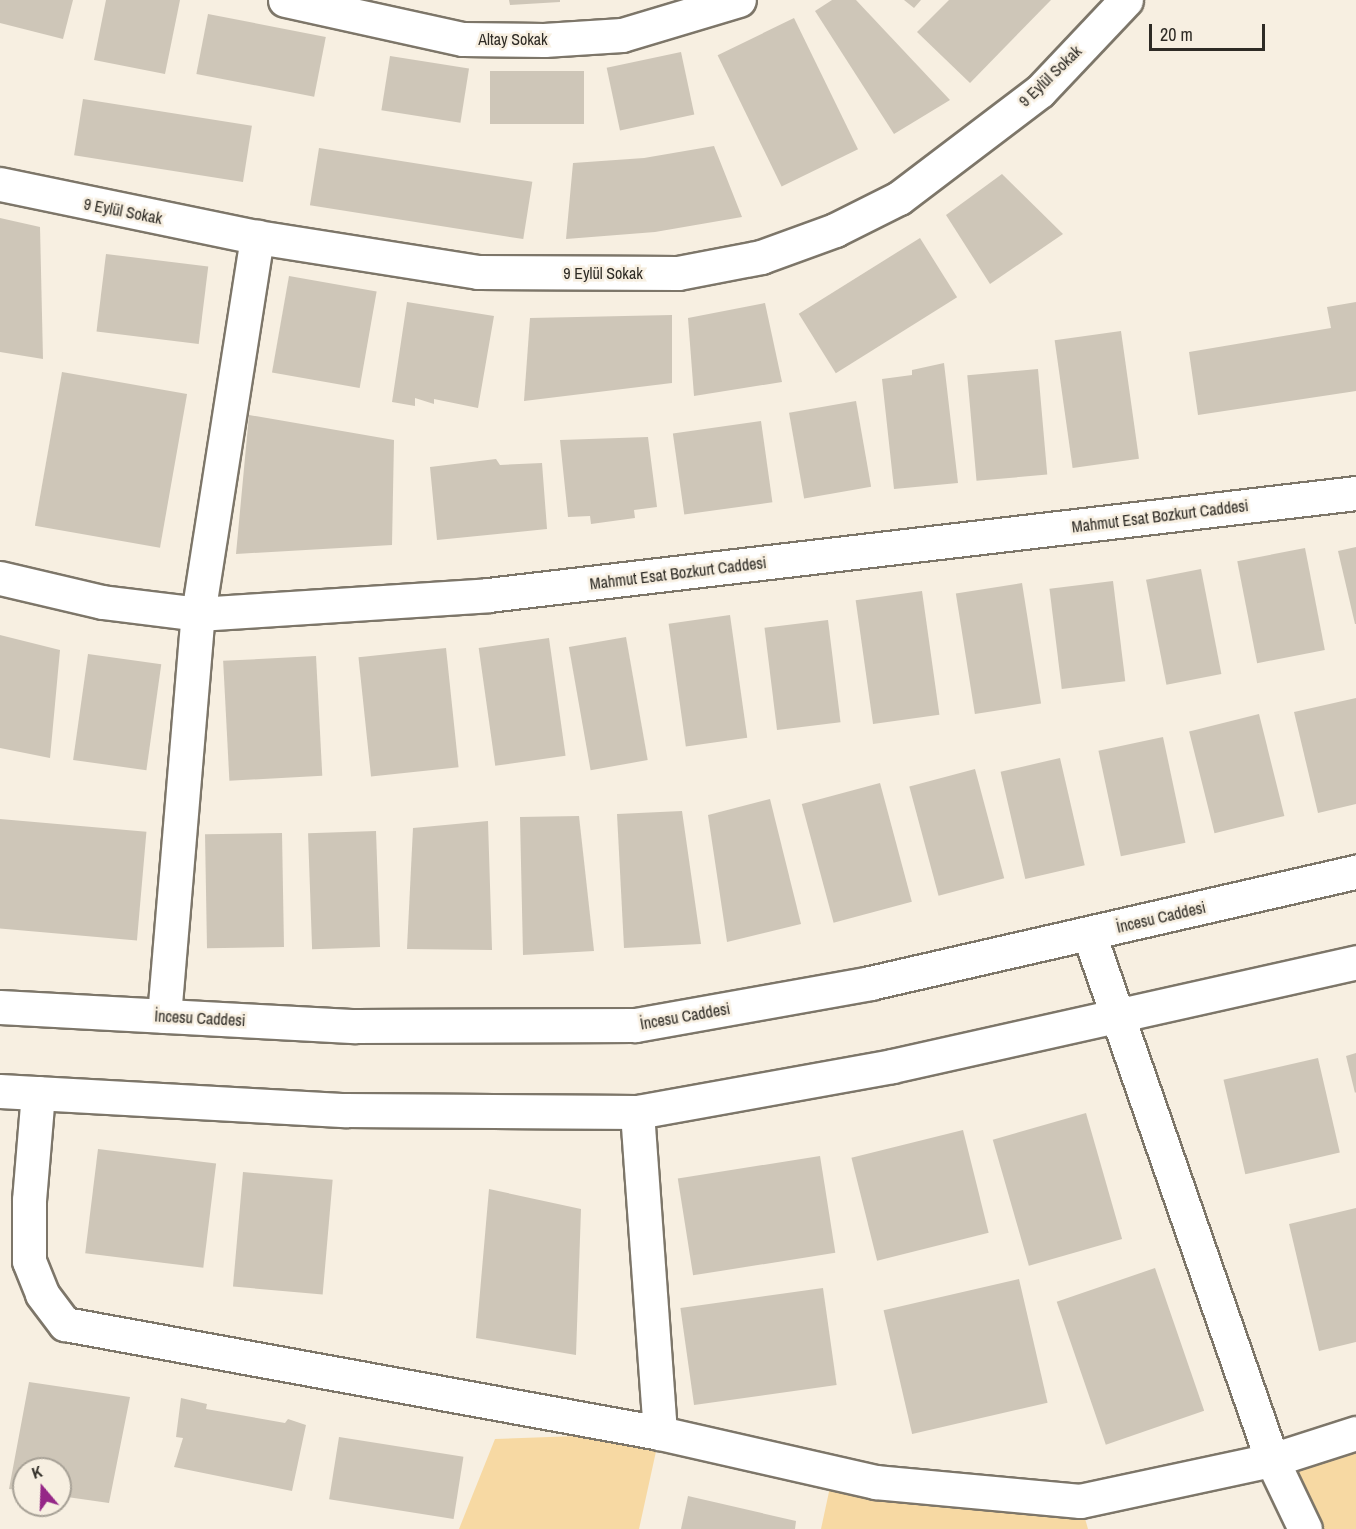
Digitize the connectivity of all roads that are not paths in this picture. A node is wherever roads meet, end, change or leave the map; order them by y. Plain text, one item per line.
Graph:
1 (285, 0) edge
2 (739, 0) edge
3 (1126, 0) edge
4 (0, 184) edge
5 (257, 237) junction
6 (1356, 492) edge
7 (0, 578) edge
8 (198, 614) junction
9 (1356, 872) edge
10 (1089, 934) junction
11 (1356, 962) edge
12 (0, 1007) edge
13 (1116, 1015) junction
14 (164, 1016) junction
15 (0, 1091) edge
16 (38, 1093) junction
17 (637, 1112) junction
18 (660, 1433) junction
19 (1356, 1433) edge
20 (1272, 1460) junction
21 (1305, 1529) edge

1 - 2 street, Altay Sokak
3 - 5 street, 9 Eylül Sokak
4 - 5 street, 9 Eylül Sokak
5 - 8 street
6 - 8 street, Mahmut Esat Bozkurt Caddesi
7 - 8 street, Mahmut Esat Bozkurt Caddesi
8 - 14 street
9 - 10 street, İncesu Caddesi
10 - 13 street
10 - 14 street, İncesu Caddesi
11 - 13 street
12 - 14 street, İncesu Caddesi
13 - 17 street
13 - 20 street
15 - 16 street
16 - 17 street
16 - 18 street
17 - 18 street
18 - 20 street
19 - 20 street
20 - 21 street

